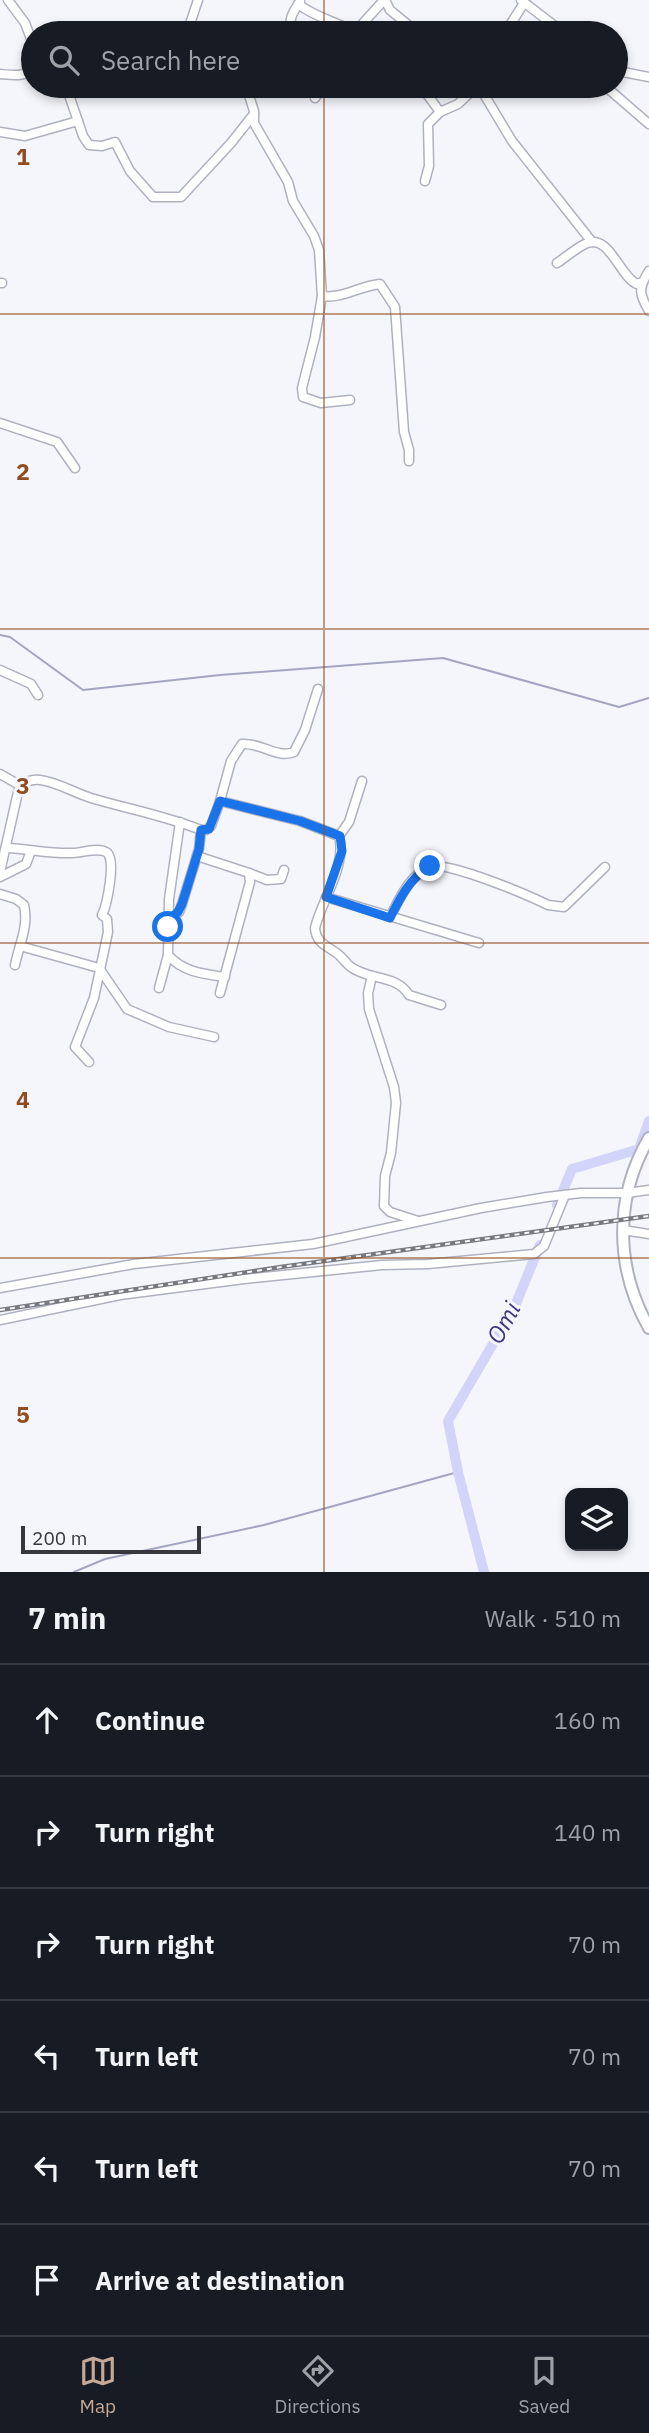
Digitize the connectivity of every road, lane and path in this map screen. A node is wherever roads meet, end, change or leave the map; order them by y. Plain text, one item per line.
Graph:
1 (8, 0) edge
2 (198, 0) edge
3 (384, 0) edge
4 (523, 1) edge
5 (300, 2) edge
6 (24, 21) edge
7 (191, 21) edge
8 (291, 21) edge
9 (328, 21) edge
10 (366, 21) edge
11 (403, 21) edge
12 (512, 21) edge
13 (550, 21) edge
14 (628, 73) edge
15 (0, 74) edge
16 (21, 75) edge
17 (649, 77) edge
18 (70, 98) edge
19 (251, 98) edge
20 (430, 98) edge
21 (465, 98) edge
22 (485, 98) edge
23 (619, 98) edge
24 (440, 112) junction
25 (254, 114) junction
26 (78, 121) junction
27 (649, 124) edge
28 (0, 132) edge
29 (425, 181) dead end
30 (592, 242) junction
31 (557, 263) dead end
32 (649, 271) edge
33 (642, 282) junction
34 (322, 296) junction
35 (649, 311) edge
36 (350, 400) dead end
37 (0, 423) edge
38 (410, 461) dead end
39 (75, 468) dead end
40 (0, 670) edge
41 (318, 689) dead end
42 (38, 695) dead end
43 (0, 774) edge
44 (362, 781) dead end
45 (21, 786) junction
46 (220, 801) junction
47 (180, 822) junction
48 (201, 830) junction
49 (340, 836) junction
50 (7, 848) junction
51 (31, 851) junction
52 (197, 856) junction
53 (605, 867) dead end
54 (284, 870) dead end
55 (249, 873) junction
56 (0, 874) edge
57 (0, 894) edge
58 (326, 897) junction
59 (390, 918) junction
60 (167, 921) junction
61 (479, 943) dead end
62 (20, 946) junction
63 (168, 955) junction
64 (15, 965) dead end
65 (99, 968) junction
66 (372, 976) junction
67 (225, 977) junction
68 (159, 988) dead end
69 (220, 993) dead end
70 (441, 1005) dead end
71 (214, 1037) dead end
72 (89, 1062) dead end
73 (649, 1139) edge
74 (649, 1190) edge
75 (627, 1193) junction
76 (565, 1195) junction
77 (419, 1222) junction
78 (623, 1230) junction
79 (649, 1234) edge
80 (0, 1288) edge
81 (0, 1321) edge
82 (649, 1328) edge

1 - 6 street
2 - 7 street
3 - 10 street
3 - 11 street
4 - 12 street
4 - 13 street
5 - 8 street
5 - 9 street
14 - 17 street
15 - 16 street
18 - 26 street
19 - 25 street
20 - 24 street
21 - 24 street
22 - 30 street
23 - 27 street
24 - 29 street
25 - 26 street
25 - 34 street
26 - 28 street
30 - 31 street
30 - 33 street
32 - 33 street
33 - 35 street
34 - 36 street
34 - 38 street
37 - 39 street
40 - 42 street
41 - 46 street
43 - 45 street
44 - 49 street
45 - 47 street
45 - 50 street
46 - 48 street
46 - 49 street
47 - 48 street
47 - 60 street
48 - 52 street
49 - 58 street
50 - 51 street
50 - 56 street
51 - 56 street
51 - 65 street
52 - 55 street
52 - 60 street
53 - 59 street
54 - 55 street
55 - 67 street
57 - 62 street
58 - 59 street
58 - 66 street
59 - 61 street
60 - 63 street
62 - 64 street
62 - 65 street
63 - 67 street
63 - 68 street
65 - 71 street
65 - 72 street
66 - 70 street
66 - 77 street
67 - 69 street
73 - 75 main road
74 - 75 street
75 - 76 street
75 - 78 main road
76 - 77 street
76 - 81 street
77 - 80 street
78 - 79 street
78 - 82 main road

